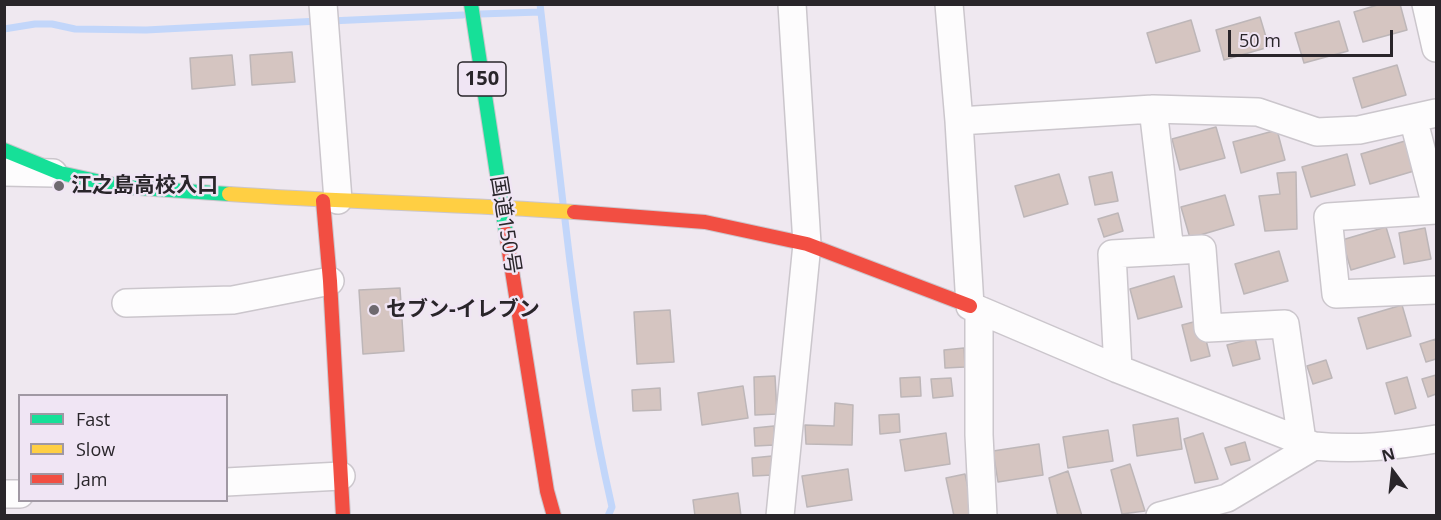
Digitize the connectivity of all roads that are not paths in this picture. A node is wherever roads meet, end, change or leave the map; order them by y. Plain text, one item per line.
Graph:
1 (323, 4) edge
2 (471, 4) edge
3 (792, 4) edge
4 (949, 4) edge
5 (1426, 4) edge
6 (1437, 48) edge
7 (1153, 109) junction
8 (1425, 116) edge
9 (959, 121) junction
10 (4, 150) edge
11 (4, 172) edge
12 (60, 173) junction
13 (330, 200) junction
14 (503, 207) junction
15 (1437, 208) edge
16 (807, 244) junction
17 (1170, 251) junction
18 (330, 281) junction
19 (1437, 290) edge
20 (126, 303) dead end
21 (974, 308) junction
22 (1118, 369) junction
23 (1437, 439) edge
24 (1308, 444) junction
25 (341, 476) junction
26 (228, 482) edge
27 (343, 516) edge
28 (554, 516) edge
29 (780, 516) edge
30 (983, 516) edge
31 (1160, 516) edge

1 - 13 street
2 - 14 main road, 国道150号 / 150
3 - 16 street
4 - 9 street
5 - 6 street
7 - 8 street
7 - 9 street
7 - 17 street
8 - 15 street
9 - 21 street
10 - 12 main road
11 - 12 street
12 - 13 main road
13 - 14 main road
13 - 18 main road
14 - 16 main road
14 - 28 main road, 国道150号 / 150
15 - 19 street
16 - 21 main road
16 - 29 street
17 - 22 street
17 - 24 street
18 - 20 street
18 - 25 main road
21 - 22 street
21 - 30 street
22 - 24 street
23 - 24 street
24 - 31 street
25 - 26 street
25 - 27 main road

